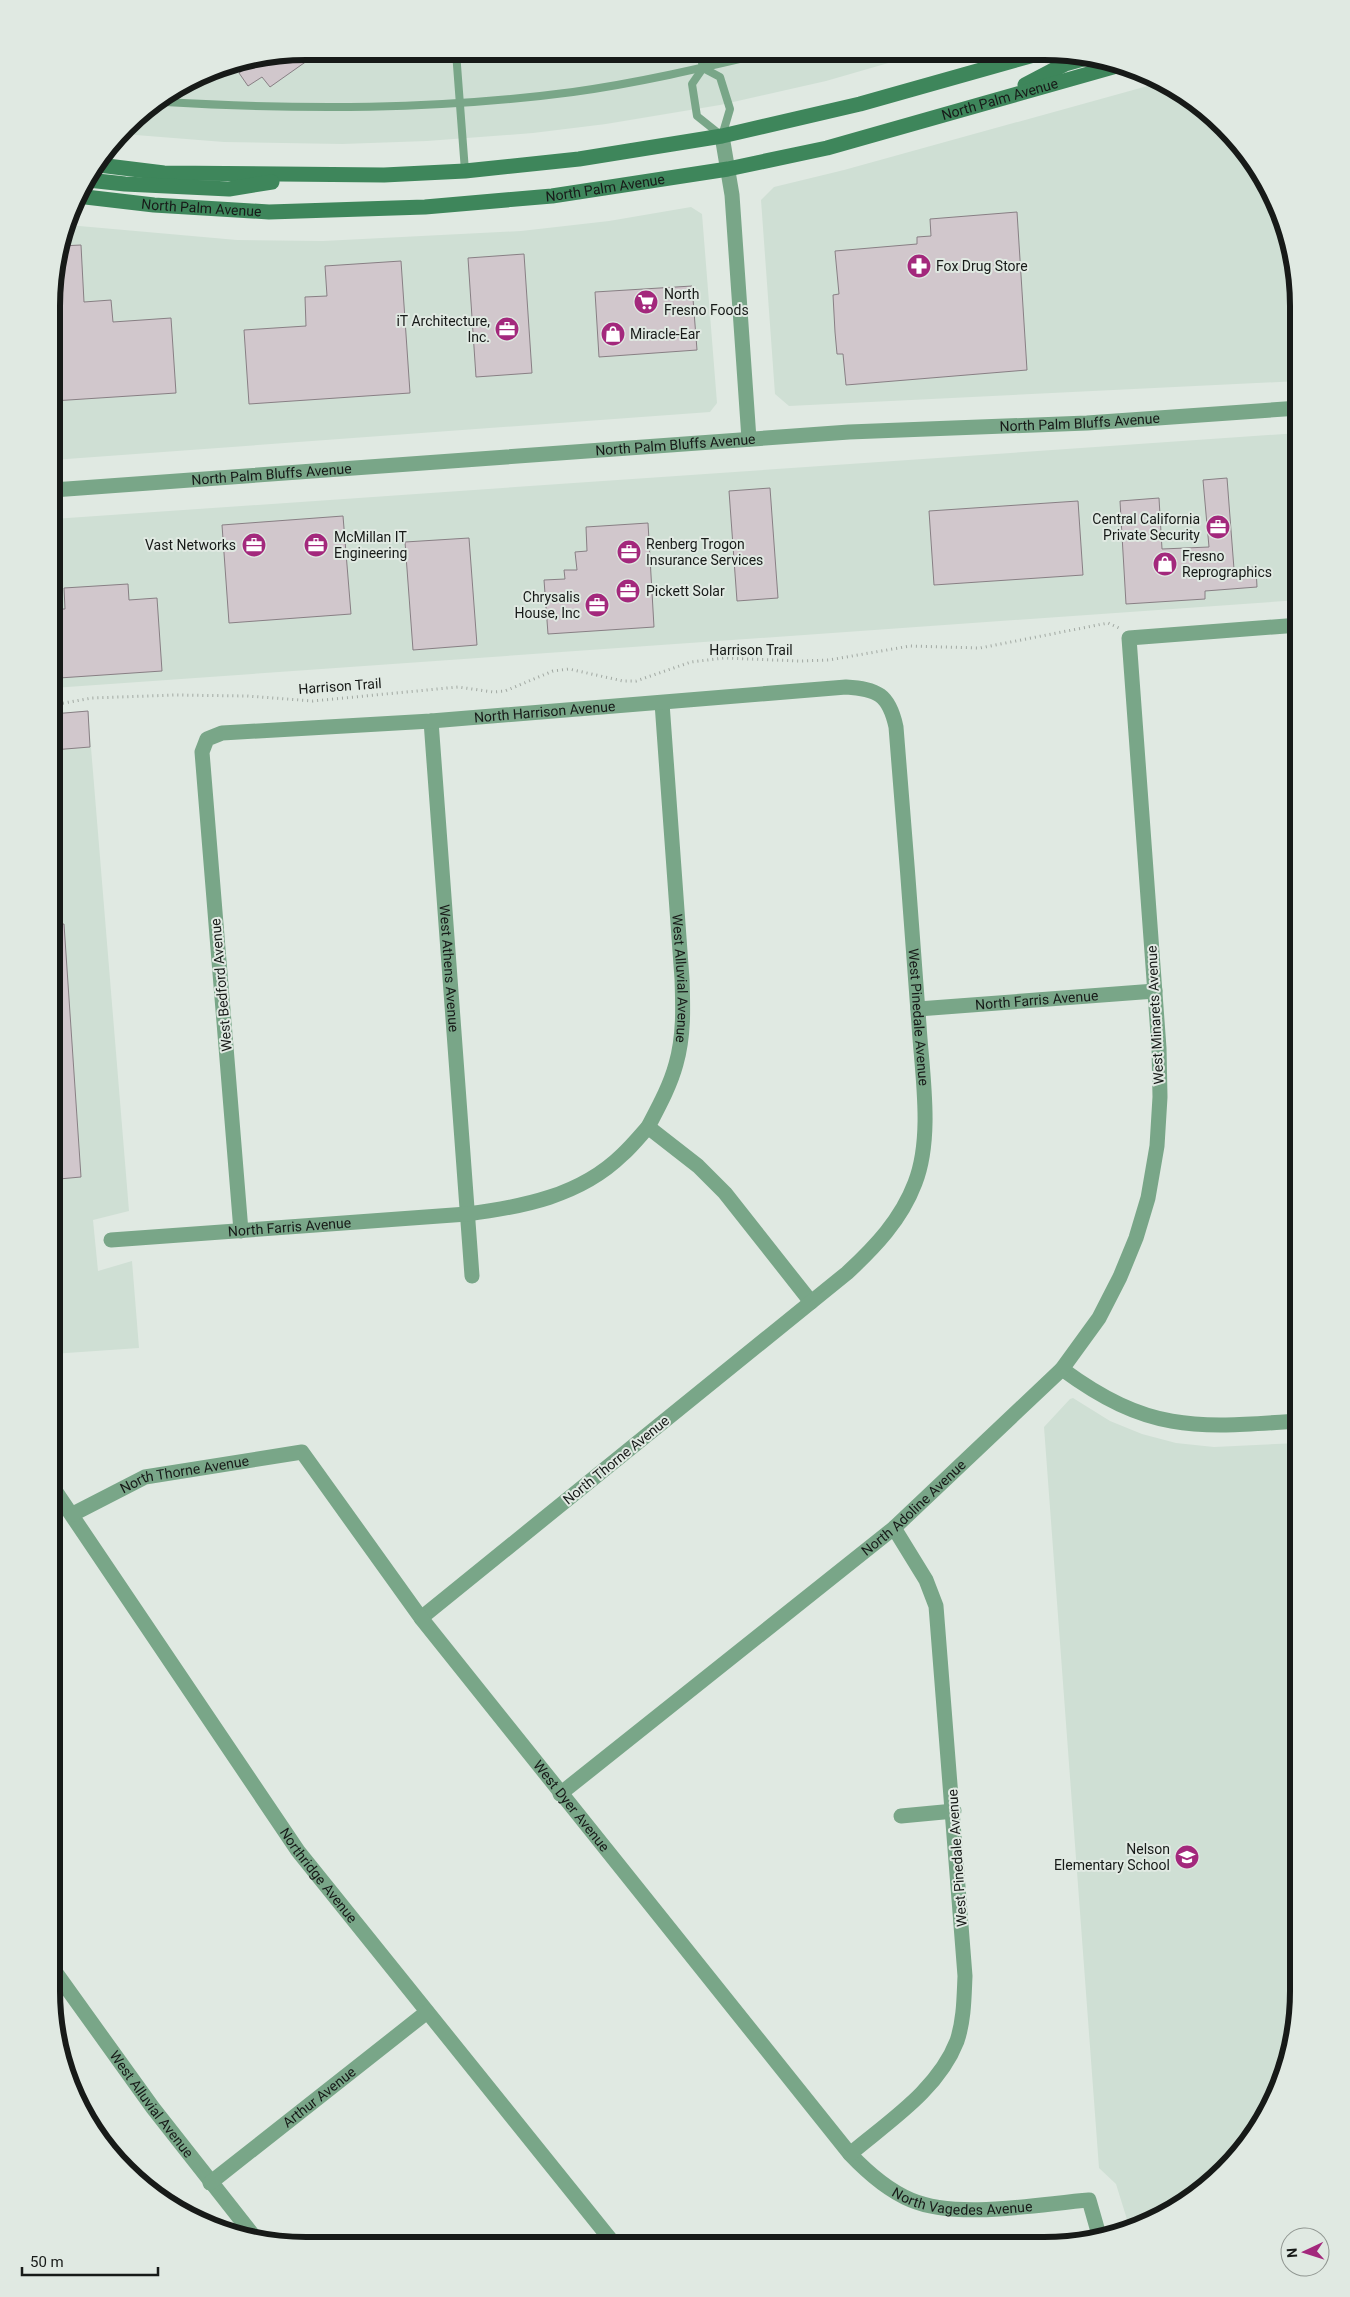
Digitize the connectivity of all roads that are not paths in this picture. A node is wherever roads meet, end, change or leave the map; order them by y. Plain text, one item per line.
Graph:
1 (456, 60) edge
2 (702, 60) edge
3 (737, 60) edge
4 (1016, 60) edge
5 (1073, 62) edge
6 (703, 68) junction
7 (1109, 68) edge
8 (995, 101) junction
9 (168, 102) edge
10 (459, 104) junction
11 (722, 136) junction
12 (104, 166) edge
13 (728, 169) junction
14 (465, 171) junction
15 (310, 176) junction
16 (94, 181) edge
17 (85, 197) edge
18 (1290, 409) edge
19 (749, 439) junction
20 (60, 489) edge
21 (1290, 626) edge
22 (882, 695) joint
23 (662, 703) junction
24 (431, 721) junction
25 (207, 739) joint
26 (1155, 991) junction
27 (918, 1009) junction
28 (648, 1127) junction
29 (467, 1214) junction
30 (241, 1232) junction
31 (111, 1240) dead end
32 (472, 1276) dead end
33 (811, 1302) junction
34 (1062, 1369) junction
35 (1290, 1422) edge
36 (302, 1452) joint
37 (60, 1497) edge
38 (73, 1514) junction
39 (894, 1528) junction
40 (421, 1618) junction
41 (560, 1794) junction
42 (954, 1811) junction
43 (901, 1816) dead end
44 (60, 1978) edge
45 (427, 2012) junction
46 (850, 2154) junction
47 (210, 2183) junction
48 (249, 2230) edge
49 (1098, 2231) edge
50 (609, 2237) edge

1 - 10 lane
2 - 6 lane
3 - 6 lane
4 - 11 main road
5 - 8 main road
6 - 10 lane
6 - 11 lane
6 - 11 lane
7 - 8 main road, North Palm Avenue
8 - 13 main road, North Palm Avenue
9 - 10 lane
10 - 14 lane
11 - 13 street
11 - 14 main road
12 - 15 main road
13 - 17 main road, North Palm Avenue
13 - 19 street
14 - 15 main road
15 - 16 main road
18 - 19 street, North Palm Bluffs Avenue
19 - 20 street, North Palm Bluffs Avenue
21 - 26 street, West Minarets Avenue
22 - 23 street, North Harrison Avenue
22 - 27 street, West Pinedale Avenue
23 - 24 street, North Harrison Avenue
23 - 28 street, West Alluvial Avenue
24 - 25 street, North Harrison Avenue
24 - 29 street, West Athens Avenue
25 - 30 street, West Bedford Avenue
26 - 27 street, North Farris Avenue
26 - 34 street, West Minarets Avenue
27 - 33 street, West Pinedale Avenue
28 - 29 street, North Farris Avenue
28 - 33 street
29 - 30 street, North Farris Avenue
29 - 32 street
30 - 31 street, North Farris Avenue
33 - 40 street, North Thorne Avenue
34 - 35 street
34 - 39 street, North Adoline Avenue
36 - 38 street, North Thorne Avenue
36 - 40 street, West Dyer Avenue
37 - 38 street, Northridge Avenue
38 - 45 street, Northridge Avenue
39 - 41 street, North Adoline Avenue
39 - 42 street, West Pinedale Avenue
40 - 41 street, West Dyer Avenue
41 - 46 street, West Dyer Avenue
42 - 43 street
42 - 46 street, West Pinedale Avenue
44 - 47 street, West Alluvial Avenue
45 - 47 street, Arthur Avenue
45 - 50 street, Northridge Avenue
46 - 49 street, North Vagedes Avenue
47 - 48 street, West Alluvial Avenue

